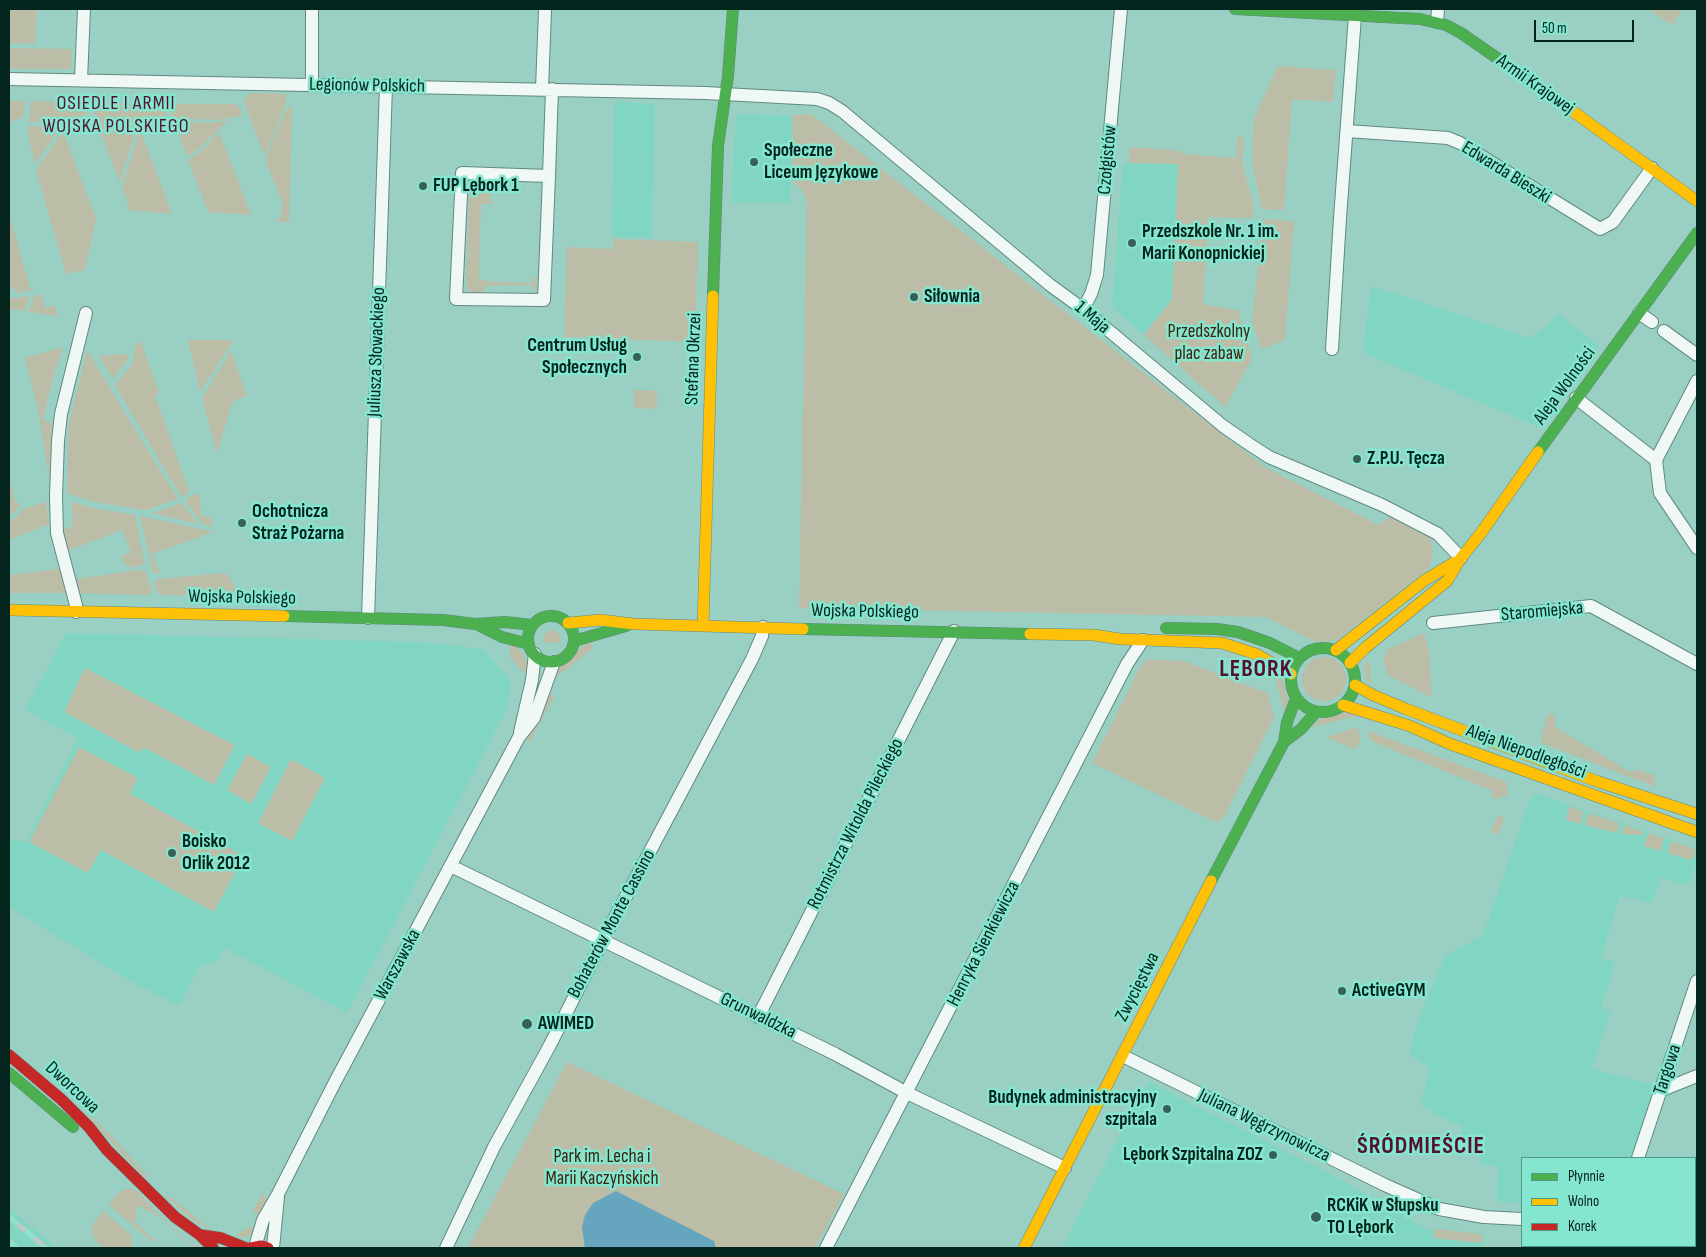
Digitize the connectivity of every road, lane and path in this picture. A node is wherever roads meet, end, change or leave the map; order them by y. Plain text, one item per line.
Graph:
1 (84, 9) edge
2 (312, 9) edge
3 (733, 9) edge
4 (1121, 9) edge
5 (1235, 9) edge
6 (545, 11) dead end
7 (1437, 15) edge
8 (1355, 16) junction
9 (9, 79) edge
10 (81, 80) junction
11 (312, 84) junction
12 (386, 86) junction
13 (547, 89) junction
14 (725, 94) junction
15 (1347, 131) junction
16 (1652, 168) junction
17 (549, 176) junction
18 (1697, 201) edge
19 (1697, 233) edge
20 (1688, 261) dead end
21 (1669, 272) junction
22 (1083, 310) junction
23 (86, 313) dead end
24 (1639, 313) junction
25 (1652, 322) dead end
26 (1664, 331) dead end
27 (1332, 349) dead end
28 (1697, 355) edge
29 (1697, 381) edge
30 (1576, 398) junction
31 (1656, 460) junction
32 (1697, 548) edge
33 (1461, 558) junction
34 (9, 610) edge
35 (76, 612) junction
36 (368, 618) junction
37 (568, 623) junction
38 (1433, 623) dead end
39 (475, 624) junction
40 (634, 624) junction
41 (532, 625) junction
42 (703, 626) junction
43 (763, 627) junction
44 (1120, 628) dead end
45 (1159, 628) dead end
46 (954, 631) junction
47 (1094, 634) junction
48 (1143, 640) junction
49 (574, 641) junction
50 (532, 649) junction
51 (1336, 650) junction
52 (1299, 658) junction
53 (554, 662) junction
54 (1350, 663) junction
55 (1697, 664) edge
56 (1291, 674) junction
57 (1355, 685) junction
58 (1296, 698) junction
59 (1343, 705) junction
60 (1316, 712) junction
61 (519, 737) junction
62 (1284, 742) junction
63 (1697, 814) edge
64 (1697, 832) edge
65 (450, 866) junction
66 (603, 940) junction
67 (1697, 982) edge
68 (758, 1017) junction
69 (9, 1056) edge
70 (1123, 1056) junction
71 (9, 1073) edge
72 (1697, 1076) edge
73 (1662, 1090) junction
74 (907, 1093) junction
75 (107, 1150) junction
76 (1638, 1157) edge
77 (1065, 1168) junction
78 (278, 1194) junction
79 (1521, 1219) edge
80 (200, 1235) junction
81 (214, 1248) edge
82 (251, 1248) edge
83 (268, 1248) edge
84 (273, 1248) edge
85 (446, 1248) edge
86 (826, 1248) edge
87 (1024, 1248) edge

1 - 10 street
2 - 11 street
3 - 14 street, Stefana Okrzei
4 - 22 street, Czołgistów
5 - 8 street, Armii Krajowej
6 - 13 street
7 - 8 street, Armii Krajowej
7 - 16 street, Armii Krajowej
8 - 15 street
9 - 10 street, Legionów Polskich
10 - 11 street, Legionów Polskich
11 - 12 street, Legionów Polskich
12 - 13 street, Legionów Polskich
12 - 36 street, Juliusza Słowackiego
13 - 14 street, Legionów Polskich
13 - 17 street
14 - 22 street, 1 Maja
14 - 42 street, Stefana Okrzei
15 - 16 street, Edwarda Bieszki
15 - 27 street
16 - 18 street, Armii Krajowej
17 - 17 street
19 - 21 street, Aleja Wolności
20 - 21 street
21 - 24 street, Aleja Wolności
22 - 33 street, 1 Maja
23 - 35 street
24 - 25 street
24 - 30 street, Aleja Wolności
26 - 28 street
29 - 31 street
30 - 31 street
30 - 33 street, Aleja Wolności
31 - 32 street
33 - 51 street, Aleja Wolności
33 - 54 street, Aleja Wolności
34 - 35 street, Wojska Polskiego
35 - 36 street, Wojska Polskiego
36 - 39 street, Wojska Polskiego
37 - 40 street, Wojska Polskiego
37 - 41 street
37 - 49 street
38 - 55 street, Staromiejska
39 - 41 street, Wojska Polskiego
39 - 50 street, Wojska Polskiego
40 - 42 street, Wojska Polskiego
40 - 49 street, Wojska Polskiego
41 - 50 street
42 - 43 street, Wojska Polskiego
43 - 46 street, Wojska Polskiego
43 - 66 street, Bohaterów Monte Cassino
44 - 47 street, Wojska Polskiego
45 - 52 street
46 - 47 street, Wojska Polskiego
46 - 68 street, Rotmistrza Witolda Pileckiego
47 - 48 street, Wojska Polskiego
48 - 56 street, Wojska Polskiego
48 - 74 street, Henryka Sienkiewicza
49 - 53 street
50 - 53 street
50 - 61 street, Warszawska
51 - 52 street
51 - 54 street
52 - 56 street
53 - 61 street, Warszawska
54 - 57 street
56 - 58 street
57 - 59 street
57 - 63 street, Aleja Niepodległości
58 - 60 street
58 - 62 street, Zwycięstwa
59 - 60 street
59 - 64 street, Aleja Niepodległości
60 - 62 street, Zwycięstwa
61 - 65 street, Warszawska
62 - 70 street, Zwycięstwa
65 - 66 street, Grunwaldzka
65 - 78 street, Warszawska
66 - 68 street, Grunwaldzka
66 - 85 street, Bohaterów Monte Cassino
67 - 73 street, Targowa
68 - 74 street, Grunwaldzka
69 - 75 street, Dworcowa
70 - 77 street, Zwycięstwa
70 - 79 street, Juliana Węgrzynowicza
71 - 75 street, Dworcowa
72 - 73 street
73 - 76 street, Targowa
74 - 77 street, Grunwaldzka
74 - 86 street, Henryka Sienkiewicza
75 - 80 street, Dworcowa
77 - 87 street, Zwycięstwa
78 - 82 street, Warszawska
78 - 84 street, Warszawska
80 - 81 street, Dworcowa
80 - 82 street, Dworcowa
82 - 83 street, Dworcowa

